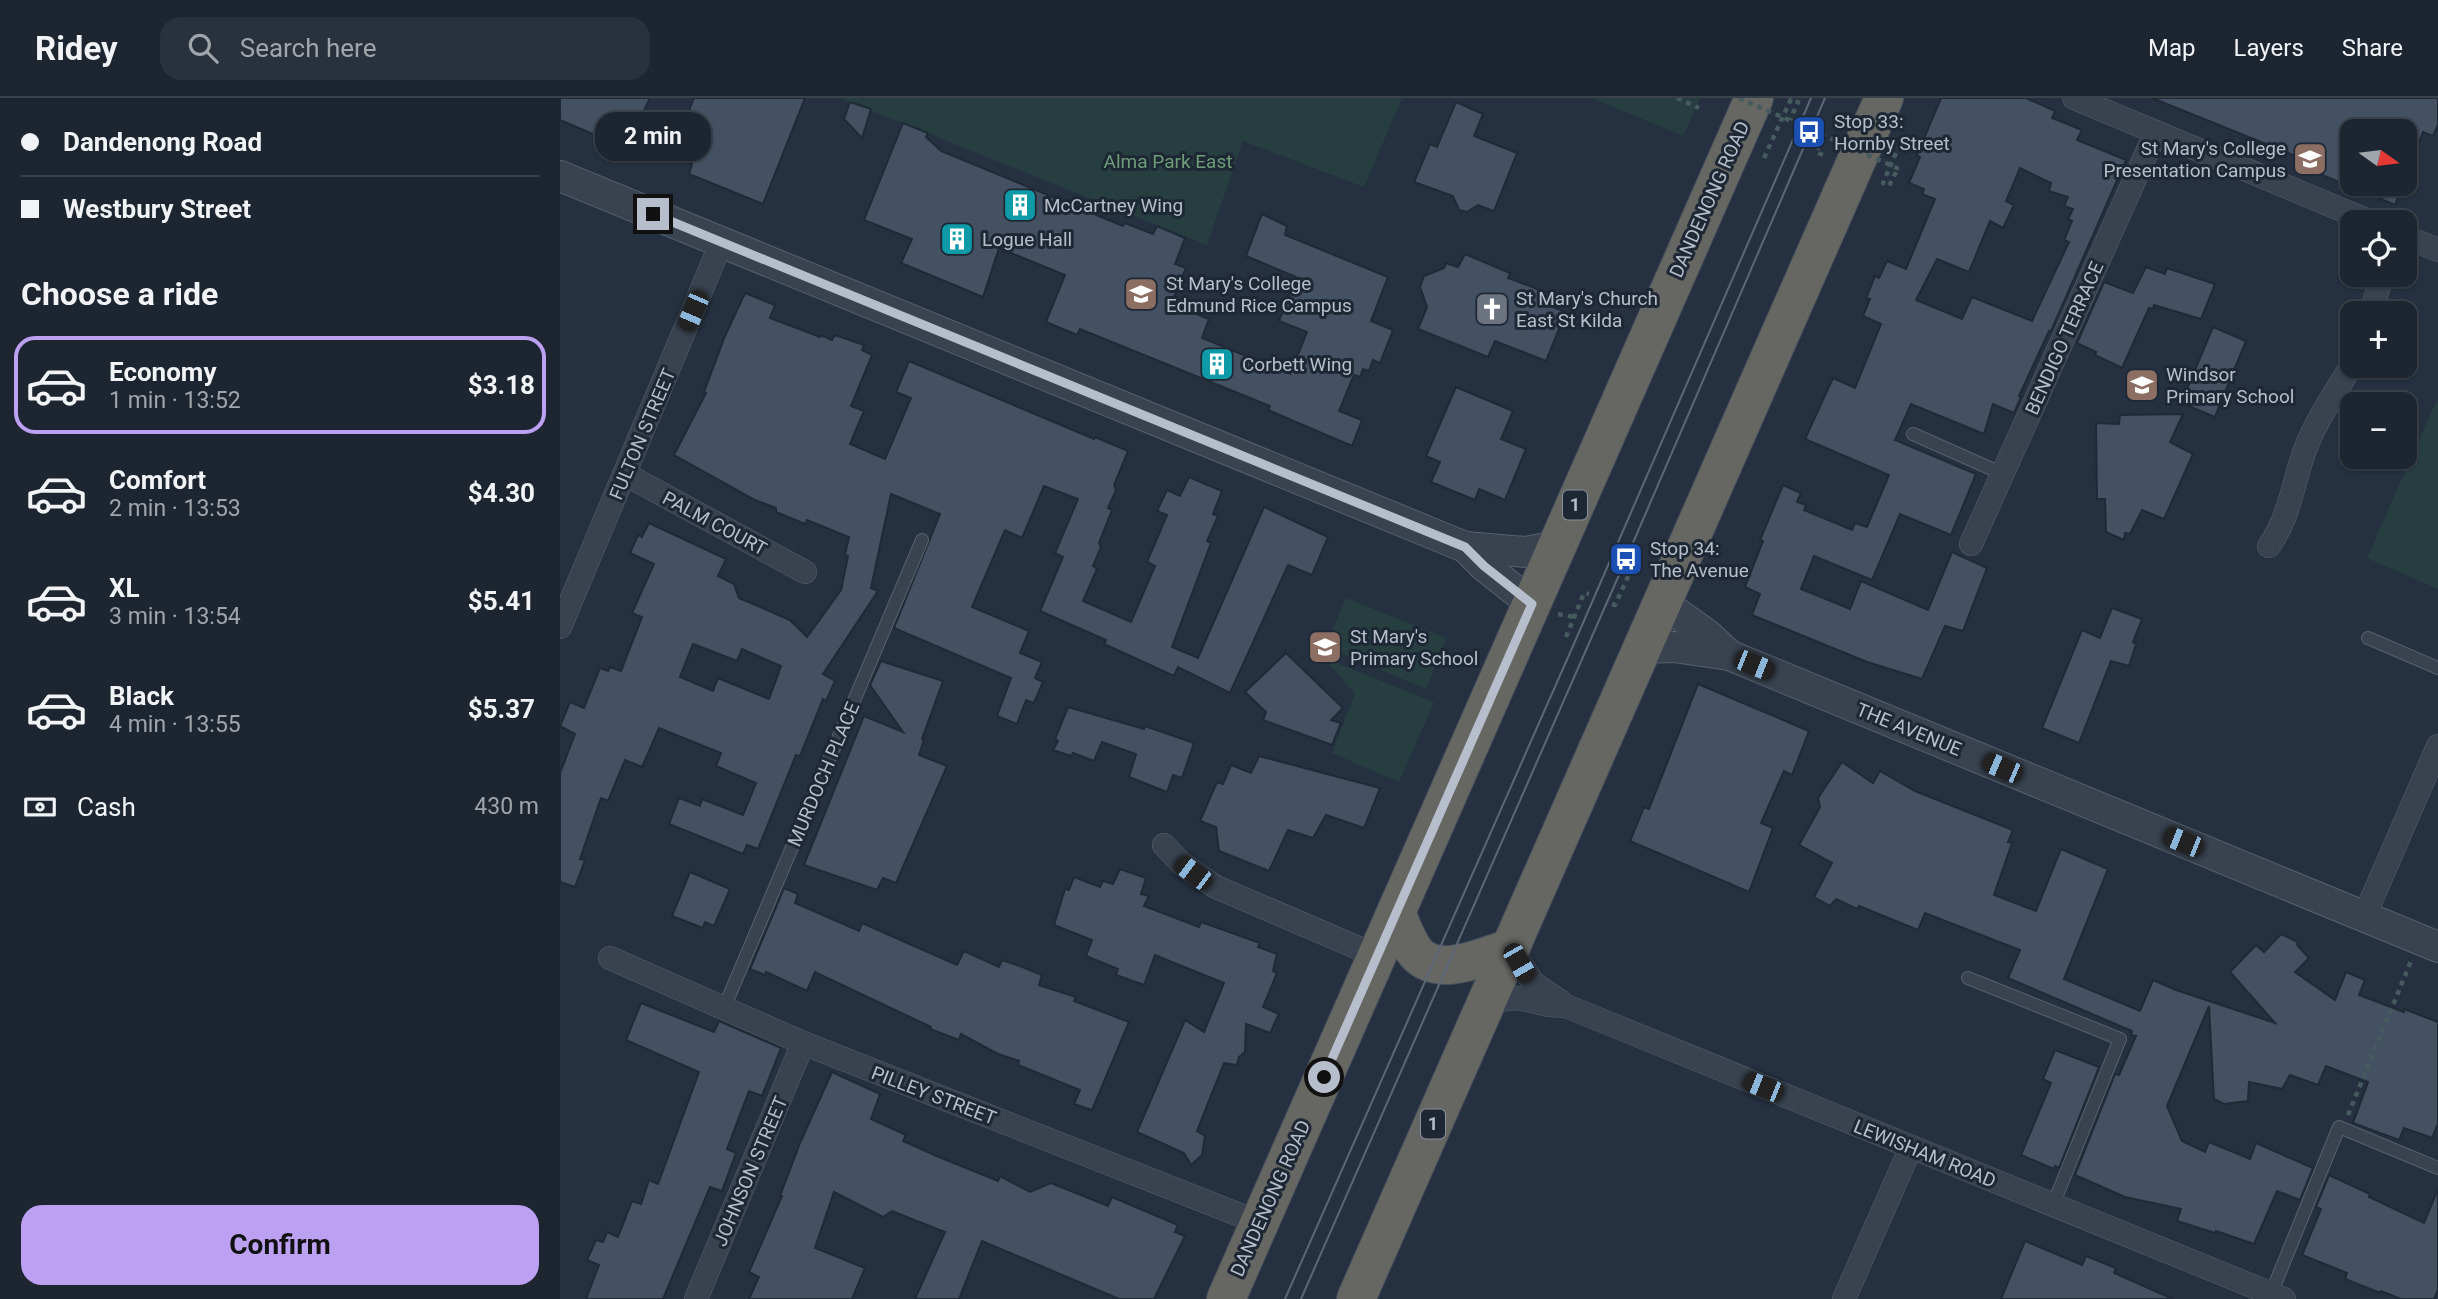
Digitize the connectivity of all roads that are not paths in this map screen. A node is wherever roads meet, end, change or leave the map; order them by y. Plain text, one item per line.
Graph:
1 (1754, 98) edge
2 (1884, 98) edge
3 (2074, 98) edge
4 (2155, 132) junction
5 (560, 176) edge
6 (2342, 210) edge
7 (722, 242) junction
8 (2417, 246) edge
9 (2438, 250) edge
10 (2345, 378) edge
11 (1913, 434) dead end
12 (625, 474) junction
13 (2003, 474) junction
14 (922, 540) dead end
15 (1971, 544) dead end
16 (1557, 546) junction
17 (2269, 546) dead end
18 (1465, 547) junction
19 (805, 572) dead end
20 (1646, 598) junction
21 (1542, 609) junction
22 (560, 627) edge
23 (2368, 638) dead end
24 (1643, 648) junction
25 (1729, 655) junction
26 (2438, 668) edge
27 (2438, 746) edge
28 (1164, 845) dead end
29 (1396, 913) junction
30 (2364, 917) junction
31 (2429, 943) edge
32 (1511, 948) junction
33 (1377, 956) junction
34 (610, 958) dead end
35 (1968, 978) dead end
36 (1487, 1001) junction
37 (1566, 1006) junction
38 (724, 1008) junction
39 (803, 1043) junction
40 (1911, 1147) junction
41 (2438, 1168) edge
42 (2053, 1205) junction
43 (1260, 1223) junction
44 (2266, 1295) edge
45 (696, 1299) edge
46 (1226, 1299) edge
47 (1356, 1299) edge
48 (1844, 1299) edge

1 - 16 highway, DANDENONG ROAD / 1
2 - 20 highway, 1
3 - 4 street
4 - 6 street
4 - 13 street, BENDIGO TERRACE
5 - 7 street
7 - 12 street, FULTON STREET
7 - 18 street
8 - 9 street
10 - 17 street
11 - 13 lane
12 - 19 street, PALM COURT
12 - 22 street, FULTON STREET
13 - 15 street, BENDIGO TERRACE
14 - 38 lane, MURDOCH PLACE
16 - 18 street
16 - 21 highway, DANDENONG ROAD / 1
18 - 21 street
20 - 24 highway, 1
20 - 25 street, THE AVENUE
21 - 29 highway, DANDENONG ROAD / 1
23 - 26 lane
24 - 25 street, THE AVENUE
24 - 32 highway, 1
25 - 30 street, THE AVENUE
27 - 30 street
28 - 33 street
29 - 32 highway
29 - 33 highway, DANDENONG ROAD / 1
30 - 31 street, THE AVENUE
32 - 36 highway, 1
32 - 37 street, LEWISHAM ROAD
33 - 43 highway, DANDENONG ROAD / 1
34 - 38 street, PILLEY STREET
35 - 42 lane
36 - 37 street, LEWISHAM ROAD
36 - 47 highway, 1
37 - 40 street, LEWISHAM ROAD
38 - 39 street, PILLEY STREET
39 - 43 street, PILLEY STREET
39 - 45 street, JOHNSON STREET
40 - 42 street, LEWISHAM ROAD
40 - 48 street
41 - 44 lane
42 - 44 street, LEWISHAM ROAD
43 - 46 highway, DANDENONG ROAD / 1

